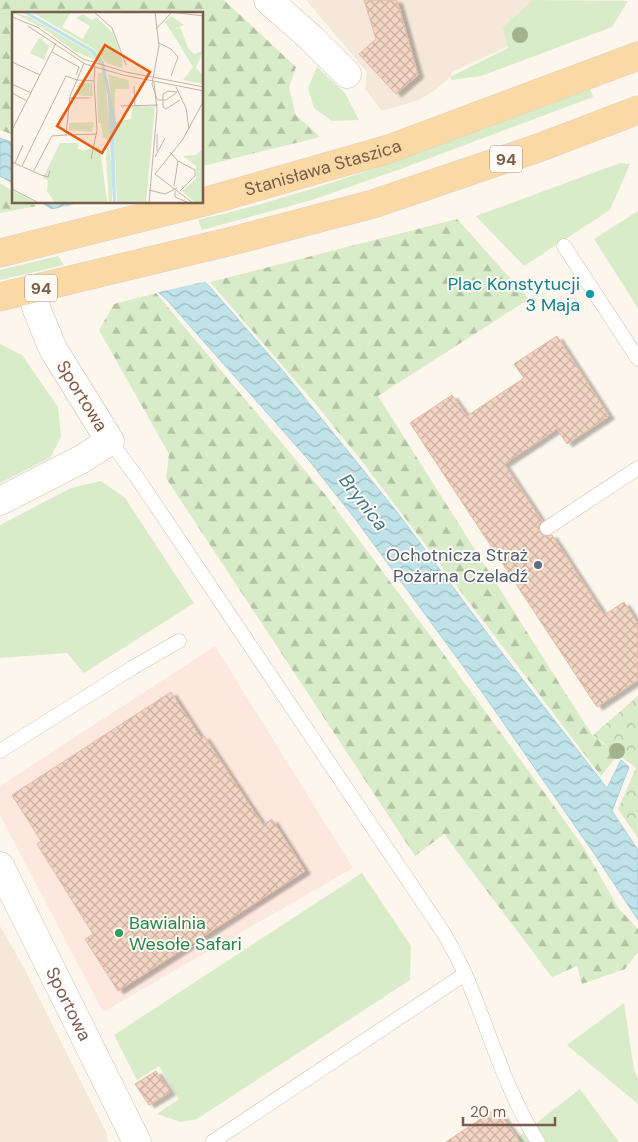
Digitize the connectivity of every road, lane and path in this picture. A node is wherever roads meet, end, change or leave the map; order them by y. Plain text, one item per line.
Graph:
1 (268, 0) edge
2 (638, 56) edge
3 (347, 74) dead end
4 (638, 110) edge
5 (204, 202) edge
6 (196, 204) edge
7 (564, 246) dead end
8 (0, 253) edge
9 (30, 290) junction
10 (0, 297) edge
11 (638, 359) edge
12 (110, 441) junction
13 (638, 468) edge
14 (0, 501) edge
15 (547, 528) dead end
16 (179, 642) dead end
17 (0, 751) edge
18 (0, 866) edge
19 (465, 974) junction
20 (137, 1142) edge
21 (212, 1142) edge
22 (538, 1142) edge

1 - 3 street
2 - 5 main road, Stanisława Staszica
4 - 9 main road, 94
6 - 8 main road, Stanisława Staszica
7 - 11 lane
9 - 10 main road, 94
9 - 12 street, Sportowa
12 - 14 street, Sportowa
12 - 19 lane
13 - 15 lane
16 - 17 lane
18 - 20 street, Sportowa
19 - 21 lane
19 - 22 lane

